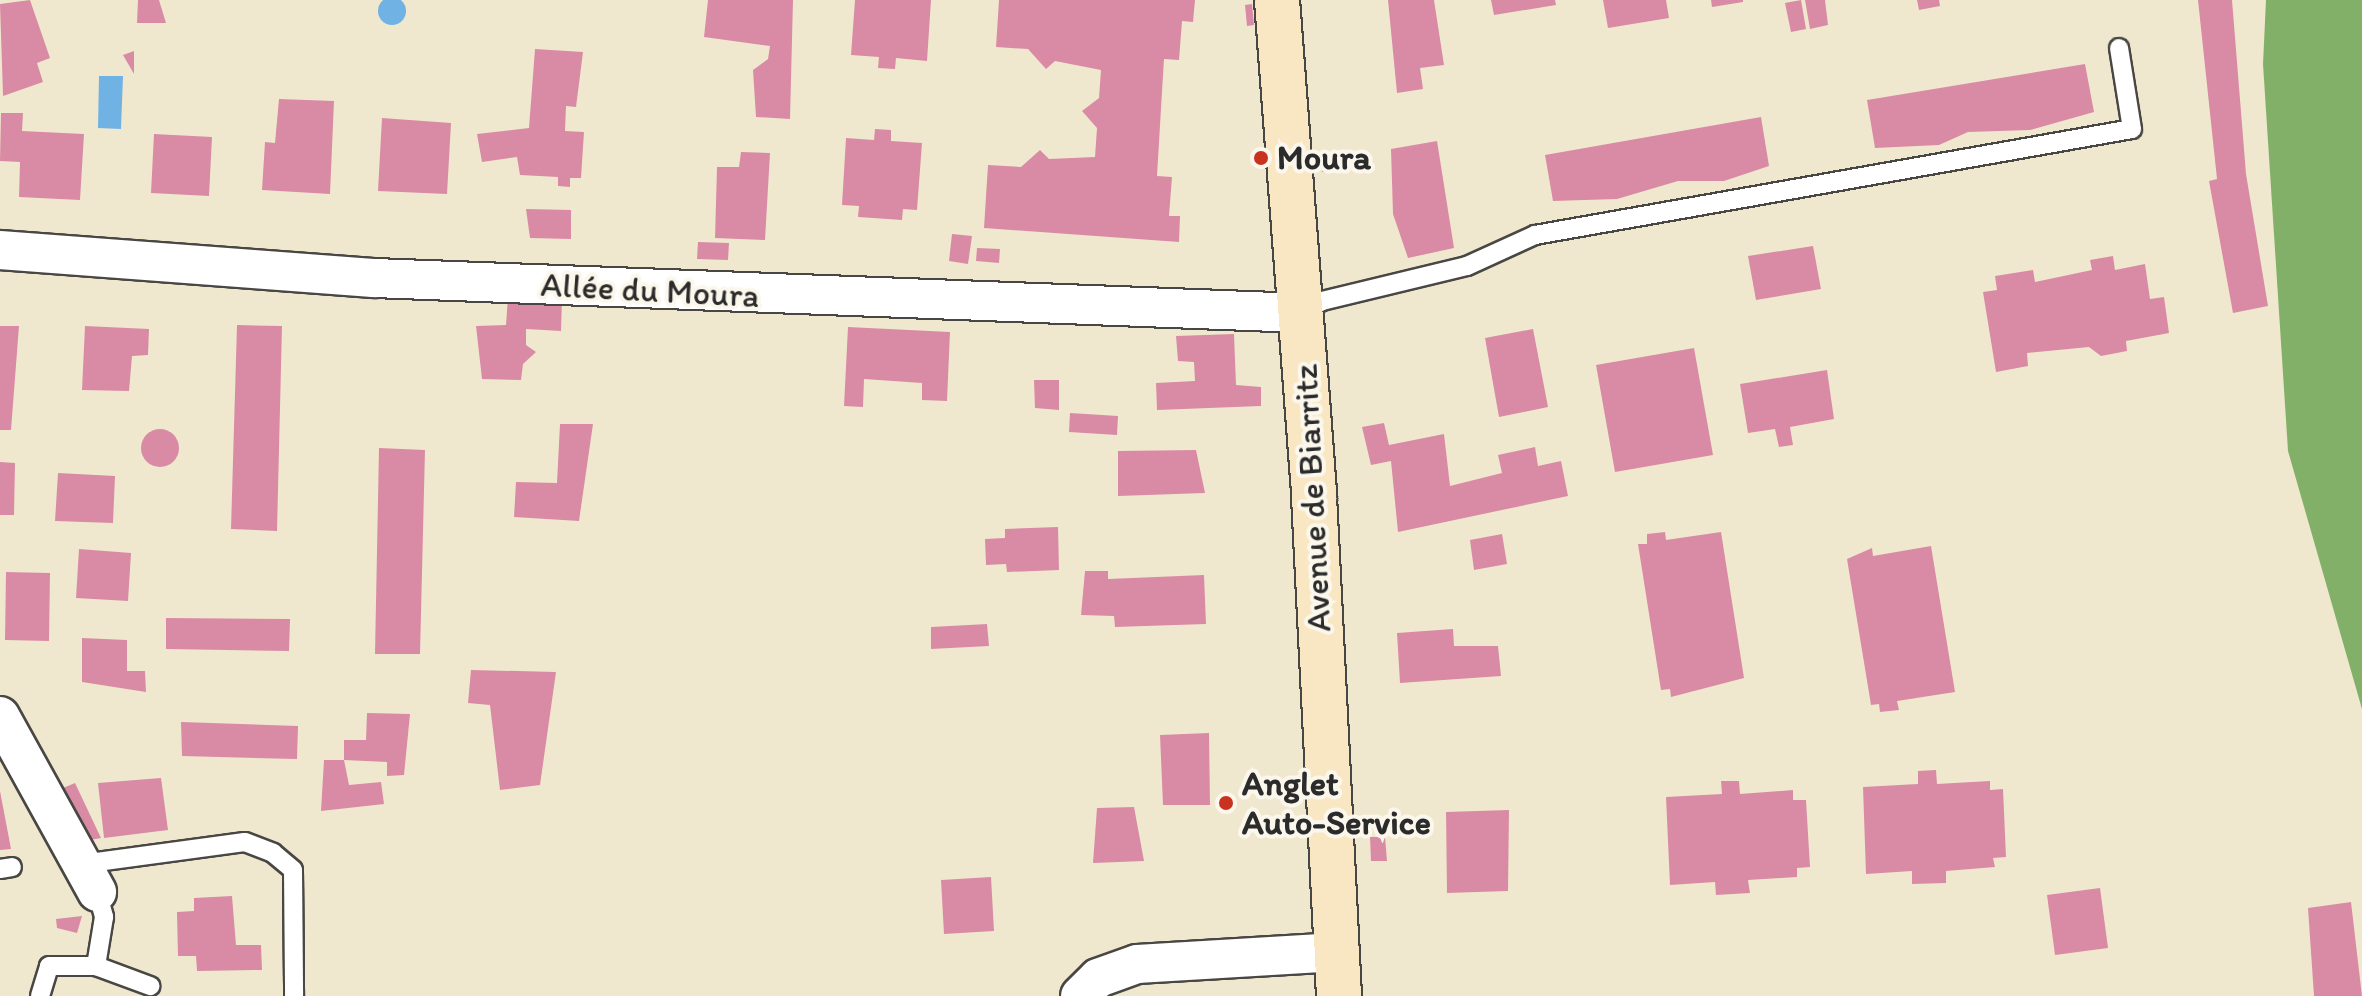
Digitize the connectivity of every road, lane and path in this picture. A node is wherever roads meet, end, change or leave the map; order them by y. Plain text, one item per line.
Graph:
1 (1277, 0) edge
2 (2119, 48) dead end
3 (0, 250) edge
4 (1301, 313) junction
5 (0, 716) edge
6 (12, 768) edge
7 (89, 878) junction
8 (1338, 952) junction
9 (96, 966) junction
10 (150, 986) dead end
11 (40, 996) edge
12 (294, 996) edge
13 (1080, 996) edge
14 (1339, 996) edge

1 - 4 main road, Avenue de Biarritz
2 - 4 lane
3 - 4 street, Allée du Moura
4 - 8 main road, Avenue de Biarritz
5 - 6 street
6 - 7 street
7 - 9 lane
7 - 12 lane
8 - 13 street
8 - 14 main road, Avenue de Biarritz
9 - 10 lane
9 - 11 lane

